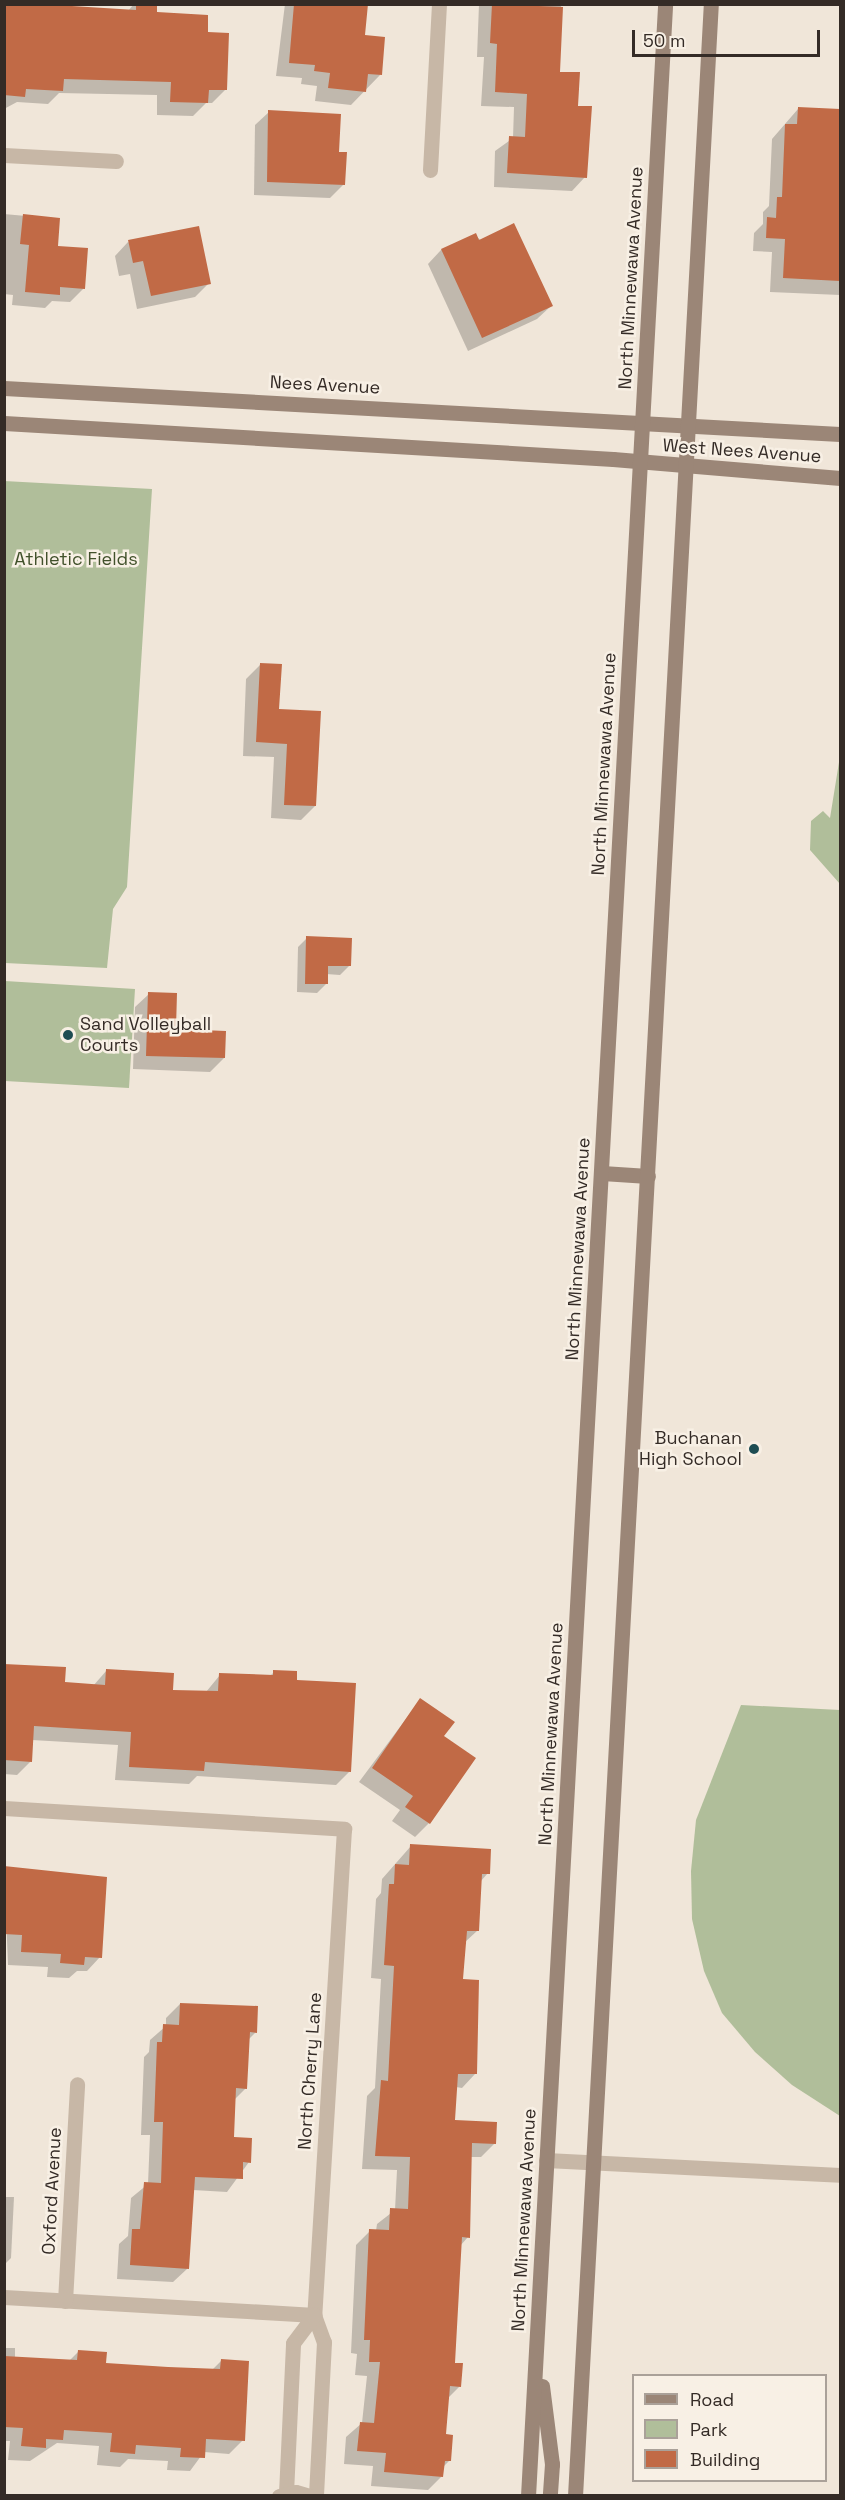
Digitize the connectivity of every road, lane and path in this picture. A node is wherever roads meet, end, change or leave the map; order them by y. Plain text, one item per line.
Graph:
1 (439, 4) edge
2 (665, 4) edge
3 (711, 4) edge
4 (4, 154) edge
5 (116, 161) dead end
6 (430, 170) dead end
7 (4, 388) edge
8 (643, 420) junction
9 (4, 423) edge
10 (690, 424) junction
11 (840, 434) edge
12 (640, 462) junction
13 (686, 467) junction
14 (840, 478) edge
15 (602, 1173) junction
16 (648, 1176) junction
17 (4, 1808) edge
18 (78, 2084) dead end
19 (546, 2160) junction
20 (593, 2162) junction
21 (840, 2175) edge
22 (4, 2297) edge
23 (66, 2301) junction
24 (314, 2314) junction
25 (537, 2351) junction
26 (282, 2494) edge
27 (310, 2496) edge
28 (316, 2496) edge
29 (528, 2496) edge
30 (550, 2496) edge
31 (575, 2496) edge

1 - 6 street
2 - 8 main road, North Minnewawa Avenue
3 - 10 main road
4 - 5 street
7 - 8 main road, Nees Avenue
8 - 10 main road, West Nees Avenue
8 - 12 main road, North Minnewawa Avenue
9 - 12 main road
10 - 11 main road, West Nees Avenue
10 - 13 main road
12 - 13 main road, West Nees Avenue
12 - 15 main road, North Minnewawa Avenue
13 - 14 main road, West Nees Avenue
13 - 16 main road
15 - 16 main road
15 - 19 main road, North Minnewawa Avenue
16 - 20 main road
17 - 24 street, North Cherry Lane
18 - 23 street, Oxford Avenue
19 - 20 street
19 - 25 main road, North Minnewawa Avenue
20 - 21 street
20 - 31 main road
22 - 23 street
23 - 24 street
24 - 26 street
24 - 28 street, North Cherry Lane
25 - 29 main road, North Minnewawa Avenue
25 - 30 main road
26 - 27 street

